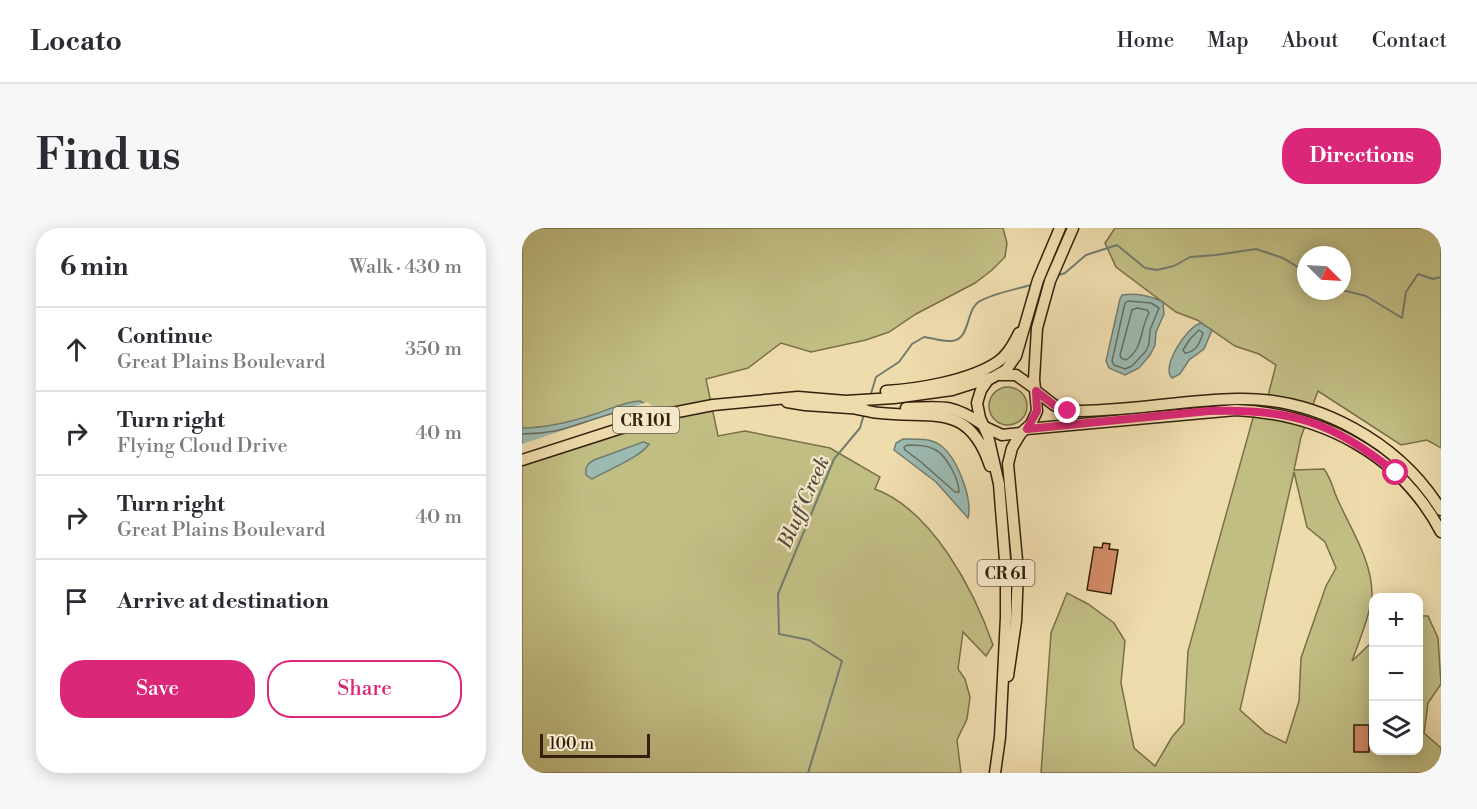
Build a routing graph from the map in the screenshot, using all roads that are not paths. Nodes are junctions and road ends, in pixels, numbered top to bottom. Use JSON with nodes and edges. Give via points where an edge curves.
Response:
{"nodes":[{"id":1,"x":1060,"y":228,"type":"edge"},
{"id":2,"x":1074,"y":228,"type":"edge"},
{"id":3,"x":1029,"y":306,"type":"junction"},
{"id":4,"x":996,"y":376,"type":"junction"},
{"id":5,"x":1035,"y":389,"type":"junction"},
{"id":6,"x":775,"y":400,"type":"junction"},
{"id":7,"x":894,"y":403,"type":"junction"},
{"id":8,"x":983,"y":425,"type":"junction"},
{"id":9,"x":1024,"y":431,"type":"junction"},
{"id":10,"x":522,"y":460,"type":"edge"},
{"id":11,"x":1441,"y":510,"type":"edge"},
{"id":12,"x":1003,"y":531,"type":"junction"},
{"id":13,"x":1441,"y":532,"type":"edge"},
{"id":14,"x":1001,"y":721,"type":"junction"},
{"id":15,"x":995,"y":773,"type":"edge"}],
"edges":[{"from":1,"to":3,"type":"main road","via":[[1035,281]]},
{"from":2,"to":5,"type":"main road","number":"CR 61","via":[[1043,301],[1035,340]]},
{"from":3,"to":4,"type":"main road","number":"CR 61","via":[[1016,356]]},
{"from":3,"to":7,"type":"main road","via":[[1013,344],[996,363]]},
{"from":4,"to":5,"type":"main road","via":[[1016,375]]},
{"from":4,"to":7,"type":"main road"},
{"from":4,"to":8,"type":"main road","number":"CR 61","via":[[983,387],[978,399]]},
{"from":5,"to":9,"type":"main road","number":"CR 61","via":[[1037,411]]},
{"from":5,"to":11,"type":"main road","via":[[1068,411],[1239,399],[1315,411],[1360,432],[1384,449],[1420,481]]},
{"from":6,"to":7,"type":"main road","number":"CR 101","via":[[798,397]]},
{"from":6,"to":7,"type":"main road","number":"CR 101","via":[[880,413]]},
{"from":6,"to":10,"type":"main road","number":"CR 101","via":[[684,410]]},
{"from":7,"to":8,"type":"main road","via":[[948,406]]},
{"from":7,"to":12,"type":"main road","via":[[947,417],[972,432],[992,472]]},
{"from":8,"to":9,"type":"main road","via":[[1002,435]]},
{"from":8,"to":12,"type":"main road","number":"CR 61","via":[[993,452]]},
{"from":9,"to":13,"type":"main road","via":[[1236,410],[1303,419],[1344,436],[1388,466],[1419,498]]},
{"from":9,"to":14,"type":"main road","number":"CR 61","via":[[1012,448],[1008,464],[1018,556],[1018,596]]},
{"from":12,"to":14,"type":"main road","number":"CR 61","via":[[1007,600]]},
{"from":14,"to":15,"type":"main road","number":"CR 61"}]}
